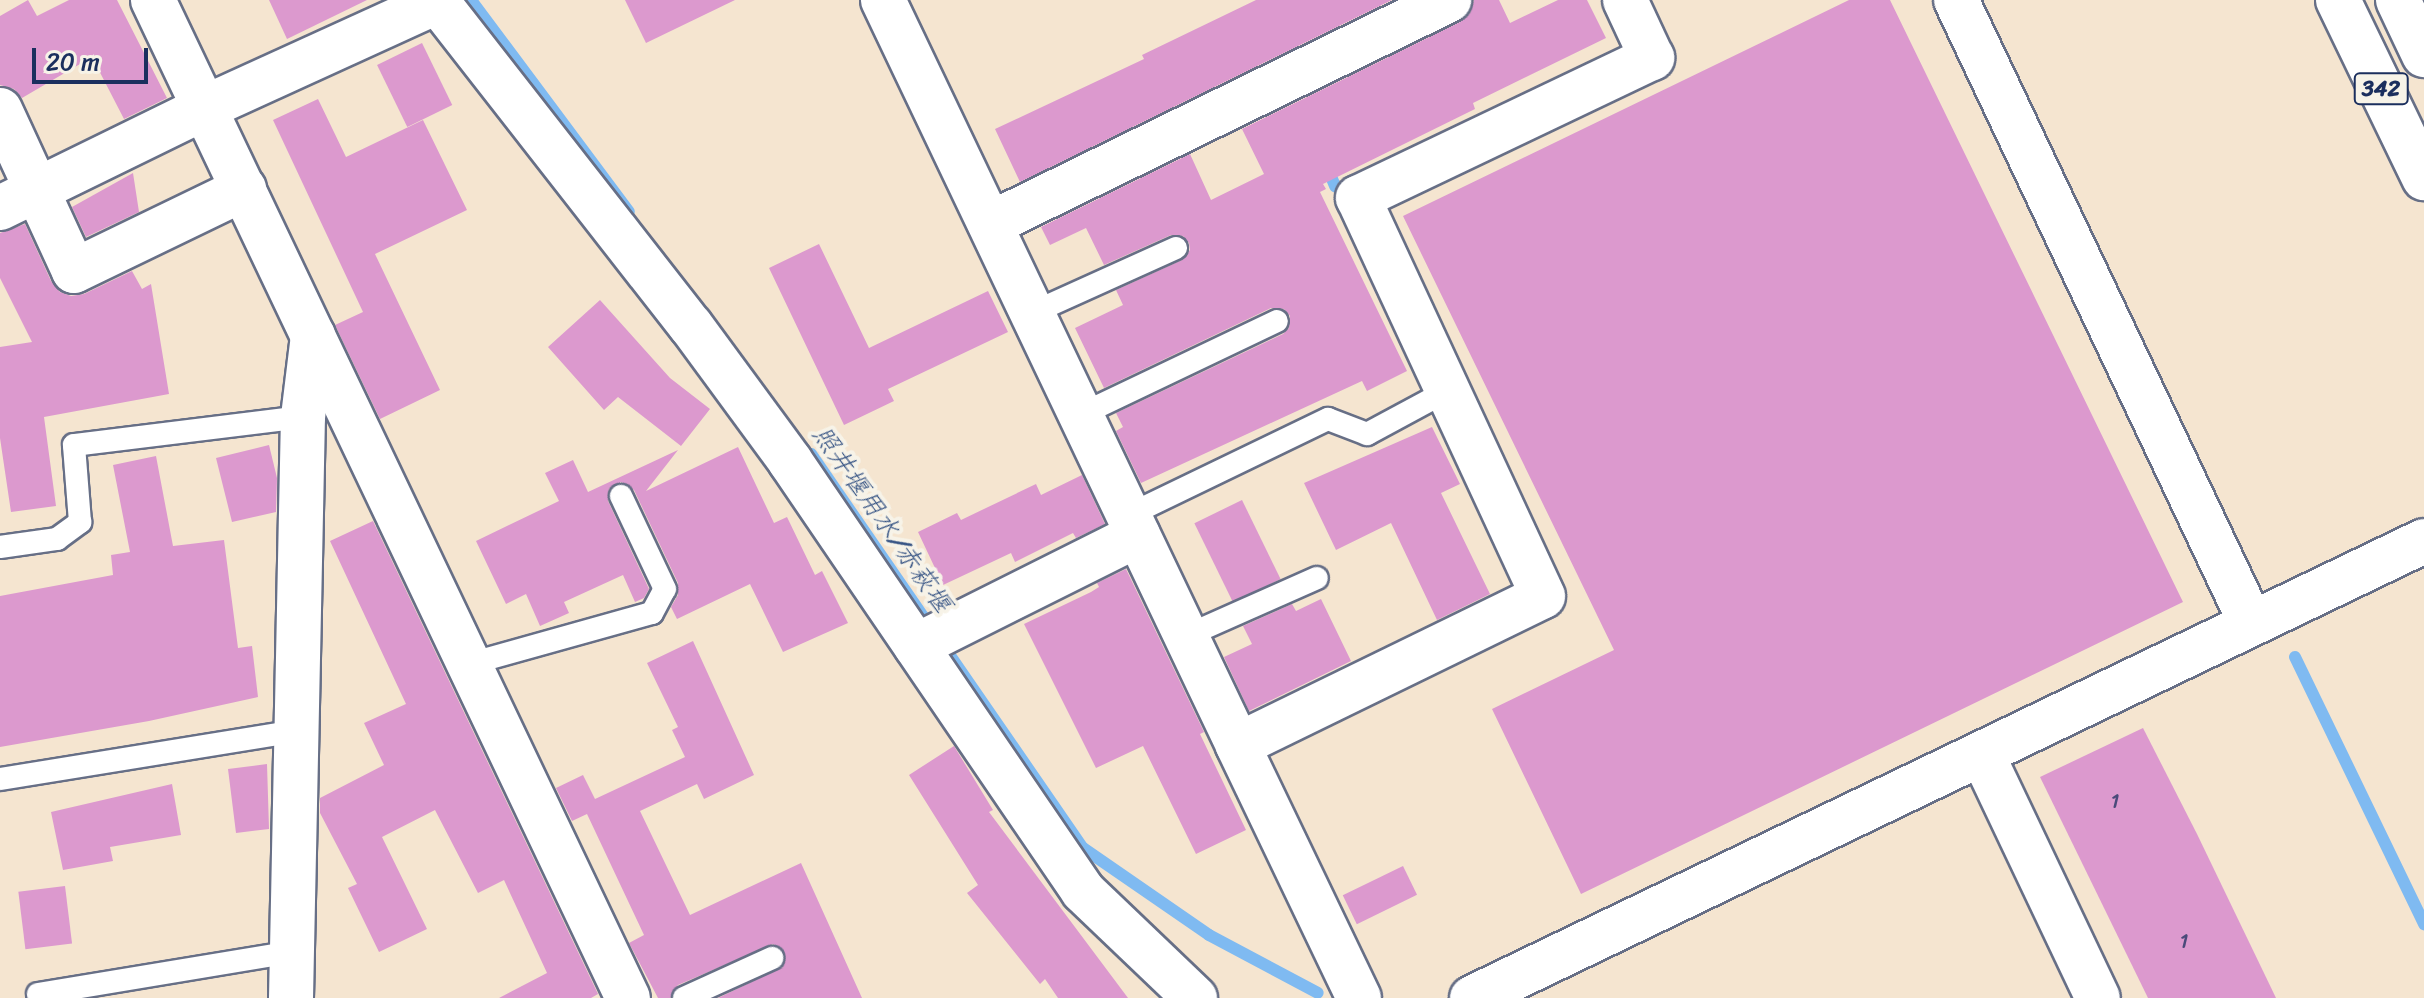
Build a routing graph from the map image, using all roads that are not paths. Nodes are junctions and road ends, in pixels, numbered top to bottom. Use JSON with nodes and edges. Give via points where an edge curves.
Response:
{"nodes":[{"id":1,"x":153,"y":0,"type":"edge"},
{"id":2,"x":883,"y":0,"type":"edge"},
{"id":3,"x":1449,"y":0,"type":"edge"},
{"id":4,"x":1625,"y":0,"type":"edge"},
{"id":5,"x":1956,"y":0,"type":"edge"},
{"id":6,"x":2338,"y":0,"type":"edge"},
{"id":7,"x":2398,"y":0,"type":"edge"},
{"id":8,"x":438,"y":1,"type":"edge"},
{"id":9,"x":2424,"y":55,"type":"edge"},
{"id":10,"x":204,"y":108,"type":"junction"},
{"id":11,"x":0,"y":110,"type":"edge"},
{"id":12,"x":2424,"y":178,"type":"edge"},
{"id":13,"x":244,"y":189,"type":"junction"},
{"id":14,"x":18,"y":199,"type":"edge"},
{"id":15,"x":990,"y":224,"type":"junction"},
{"id":16,"x":1176,"y":248,"type":"dead end"},
{"id":17,"x":1032,"y":313,"type":"junction"},
{"id":18,"x":1277,"y":321,"type":"dead end"},
{"id":19,"x":313,"y":336,"type":"junction"},
{"id":20,"x":1447,"y":391,"type":"junction"},
{"id":21,"x":1080,"y":415,"type":"junction"},
{"id":22,"x":303,"y":417,"type":"junction"},
{"id":23,"x":621,"y":496,"type":"dead end"},
{"id":24,"x":1133,"y":525,"type":"junction"},
{"id":25,"x":2424,"y":541,"type":"edge"},
{"id":26,"x":0,"y":547,"type":"edge"},
{"id":27,"x":1317,"y":578,"type":"dead end"},
{"id":28,"x":2251,"y":623,"type":"junction"},
{"id":29,"x":1186,"y":636,"type":"junction"},
{"id":30,"x":916,"y":646,"type":"junction"},
{"id":31,"x":469,"y":664,"type":"junction"},
{"id":32,"x":297,"y":731,"type":"junction"},
{"id":33,"x":1238,"y":745,"type":"junction"},
{"id":34,"x":1982,"y":754,"type":"junction"},
{"id":35,"x":0,"y":779,"type":"edge"},
{"id":36,"x":292,"y":952,"type":"junction"},
{"id":37,"x":772,"y":958,"type":"dead end"},
{"id":38,"x":38,"y":994,"type":"dead end"},
{"id":39,"x":291,"y":998,"type":"edge"},
{"id":40,"x":628,"y":998,"type":"edge"},
{"id":41,"x":684,"y":998,"type":"edge"},
{"id":42,"x":1195,"y":998,"type":"edge"},
{"id":43,"x":1359,"y":998,"type":"edge"},
{"id":44,"x":1472,"y":998,"type":"edge"},
{"id":45,"x":2098,"y":998,"type":"edge"}],
"edges":[{"from":1,"to":10,"type":"main road"},
{"from":2,"to":15,"type":"main road"},
{"from":3,"to":15,"type":"main road"},
{"from":4,"to":20,"type":"main road","via":[[1652,58],[1358,198]]},
{"from":5,"to":28,"type":"main road"},
{"from":6,"to":12,"type":"main road","number":"342"},
{"from":7,"to":9,"type":"main road","number":"342"},
{"from":8,"to":10,"type":"main road"},
{"from":8,"to":30,"type":"main road","via":[[691,326]]},
{"from":10,"to":13,"type":"main road"},
{"from":10,"to":14,"type":"main road"},
{"from":11,"to":14,"type":"main road"},
{"from":13,"to":14,"type":"main road","via":[[74,271]]},
{"from":13,"to":19,"type":"main road"},
{"from":15,"to":17,"type":"main road"},
{"from":16,"to":17,"type":"lane"},
{"from":17,"to":21,"type":"main road"},
{"from":18,"to":21,"type":"lane"},
{"from":19,"to":22,"type":"main road"},
{"from":19,"to":31,"type":"main road"},
{"from":20,"to":24,"type":"lane","via":[[1367,434],[1328,419]]},
{"from":20,"to":33,"type":"main road","via":[[1543,596]]},
{"from":21,"to":24,"type":"main road"},
{"from":22,"to":26,"type":"lane","via":[[74,445],[80,522],[57,539]]},
{"from":22,"to":32,"type":"main road"},
{"from":23,"to":31,"type":"lane","via":[[665,589],[652,613]]},
{"from":24,"to":29,"type":"main road"},
{"from":24,"to":30,"type":"main road"},
{"from":25,"to":28,"type":"main road"},
{"from":27,"to":29,"type":"lane"},
{"from":28,"to":34,"type":"main road"},
{"from":29,"to":33,"type":"main road"},
{"from":30,"to":42,"type":"main road","via":[[1083,891]]},
{"from":31,"to":40,"type":"main road"},
{"from":32,"to":35,"type":"lane"},
{"from":32,"to":36,"type":"main road"},
{"from":33,"to":43,"type":"main road"},
{"from":34,"to":44,"type":"main road"},
{"from":34,"to":45,"type":"main road"},
{"from":36,"to":38,"type":"lane"},
{"from":36,"to":39,"type":"main road"},
{"from":37,"to":41,"type":"lane"}]}
